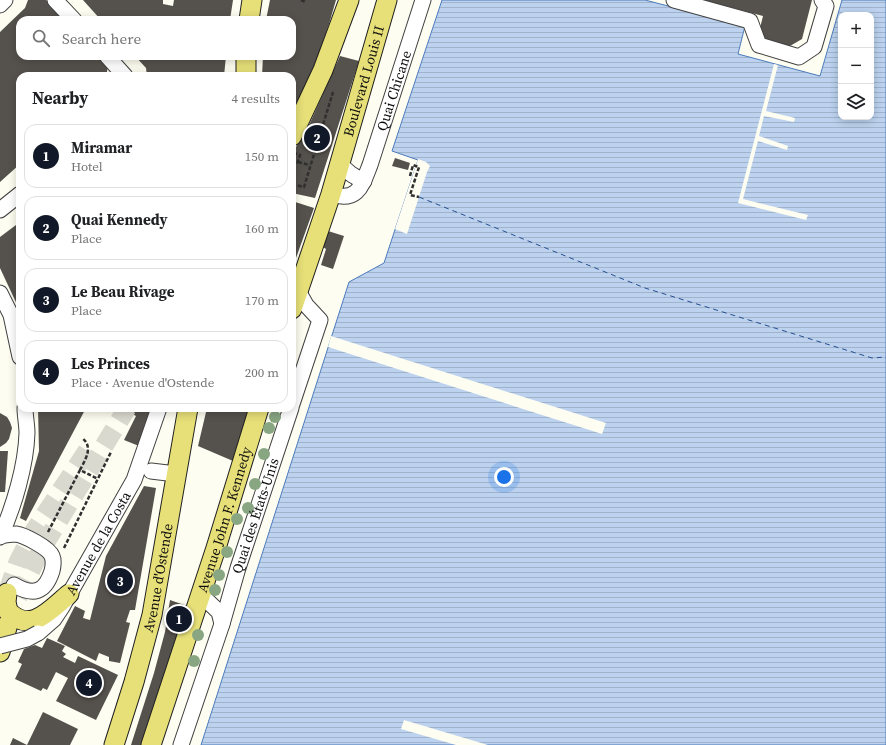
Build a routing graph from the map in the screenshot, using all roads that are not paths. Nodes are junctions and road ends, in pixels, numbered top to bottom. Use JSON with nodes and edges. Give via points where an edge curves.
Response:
{"nodes":[{"id":1,"x":5,"y":0,"type":"edge"},
{"id":2,"x":55,"y":0,"type":"edge"},
{"id":3,"x":252,"y":0,"type":"edge"},
{"id":4,"x":349,"y":0,"type":"edge"},
{"id":5,"x":387,"y":0,"type":"edge"},
{"id":6,"x":423,"y":0,"type":"edge"},
{"id":7,"x":674,"y":0,"type":"edge"},
{"id":8,"x":822,"y":0,"type":"edge"},
{"id":9,"x":0,"y":5,"type":"edge"},
{"id":10,"x":70,"y":16,"type":"edge"},
{"id":11,"x":250,"y":16,"type":"edge"},
{"id":12,"x":111,"y":60,"type":"edge"},
{"id":13,"x":246,"y":60,"type":"edge"},
{"id":14,"x":121,"y":72,"type":"edge"},
{"id":15,"x":246,"y":72,"type":"edge"},
{"id":16,"x":296,"y":127,"type":"edge"},
{"id":17,"x":340,"y":162,"type":"junction"},
{"id":18,"x":364,"y":180,"type":"junction"},
{"id":19,"x":331,"y":194,"type":"junction"},
{"id":20,"x":16,"y":197,"type":"edge"},
{"id":21,"x":0,"y":210,"type":"edge"},
{"id":22,"x":298,"y":291,"type":"junction"},
{"id":23,"x":0,"y":293,"type":"edge"},
{"id":24,"x":296,"y":297,"type":"edge"},
{"id":25,"x":16,"y":338,"type":"edge"},
{"id":26,"x":296,"y":392,"type":"edge"},
{"id":27,"x":25,"y":412,"type":"edge"},
{"id":28,"x":158,"y":412,"type":"edge"},
{"id":29,"x":187,"y":412,"type":"edge"},
{"id":30,"x":258,"y":412,"type":"edge"},
{"id":31,"x":289,"y":412,"type":"edge"},
{"id":32,"x":151,"y":471,"type":"dead end"},
{"id":33,"x":176,"y":474,"type":"junction"},
{"id":34,"x":0,"y":537,"type":"edge"},
{"id":35,"x":11,"y":589,"type":"joint"},
{"id":36,"x":64,"y":589,"type":"junction"},
{"id":37,"x":200,"y":594,"type":"junction"},
{"id":38,"x":8,"y":624,"type":"tunnel mouth"},
{"id":39,"x":222,"y":624,"type":"junction"},
{"id":40,"x":0,"y":646,"type":"edge"},
{"id":41,"x":0,"y":652,"type":"edge"},
{"id":42,"x":114,"y":745,"type":"edge"},
{"id":43,"x":151,"y":745,"type":"edge"},
{"id":44,"x":181,"y":745,"type":"edge"}],
"edges":[{"from":1,"to":9,"type":"street"},
{"from":2,"to":10,"type":"street"},
{"from":3,"to":11,"type":"main road"},
{"from":4,"to":16,"type":"main road","via":[[320,76]]},
{"from":5,"to":17,"type":"main road","name":"Boulevard Louis II"},
{"from":6,"to":18,"type":"street","name":"Quai Chicane"},
{"from":7,"to":8,"type":"street","via":[[750,21],[759,45],[799,57],[814,47],[826,6]]},
{"from":12,"to":14,"type":"street"},
{"from":13,"to":15,"type":"main road"},
{"from":17,"to":18,"type":"street","via":[[348,173]]},
{"from":17,"to":19,"type":"main road"},
{"from":18,"to":19,"type":"street","name":"Quai Chicane","via":[[351,196]]},
{"from":19,"to":22,"type":"main road"},
{"from":20,"to":21,"type":"street"},
{"from":22,"to":24,"type":"main road"},
{"from":22,"to":26,"type":"street","via":[[306,306],[320,320]]},
{"from":23,"to":25,"type":"street","via":[[11,315]]},
{"from":27,"to":34,"type":"street","via":[[25,451],[15,497]]},
{"from":28,"to":36,"type":"street","name":"Avenue de la Costa","via":[[134,480]]},
{"from":29,"to":33,"type":"main road","name":"Avenue d'Ostende"},
{"from":30,"to":37,"type":"main road","name":"Avenue John F. Kennedy"},
{"from":31,"to":39,"type":"street","name":"Quai des États-Unis"},
{"from":32,"to":33,"type":"street"},
{"from":33,"to":42,"type":"main road","name":"Avenue d'Ostende","via":[[146,642]]},
{"from":34,"to":35,"type":"street","via":[[16,534],[23,536],[48,550],[54,562],[44,587],[31,592]]},
{"from":35,"to":36,"type":"main road","via":[[6,602],[8,611],[18,619],[26,621],[44,615]]},
{"from":36,"to":40,"type":"street","name":"Avenue de la Costa","bridge":true,"via":[[54,619],[38,633]]},
{"from":37,"to":39,"type":"street","via":[[219,612]]},
{"from":37,"to":43,"type":"main road","name":"Avenue John F. Kennedy"},
{"from":38,"to":41,"type":"main road"},
{"from":39,"to":44,"type":"street","name":"Quai des États-Unis"}]}
